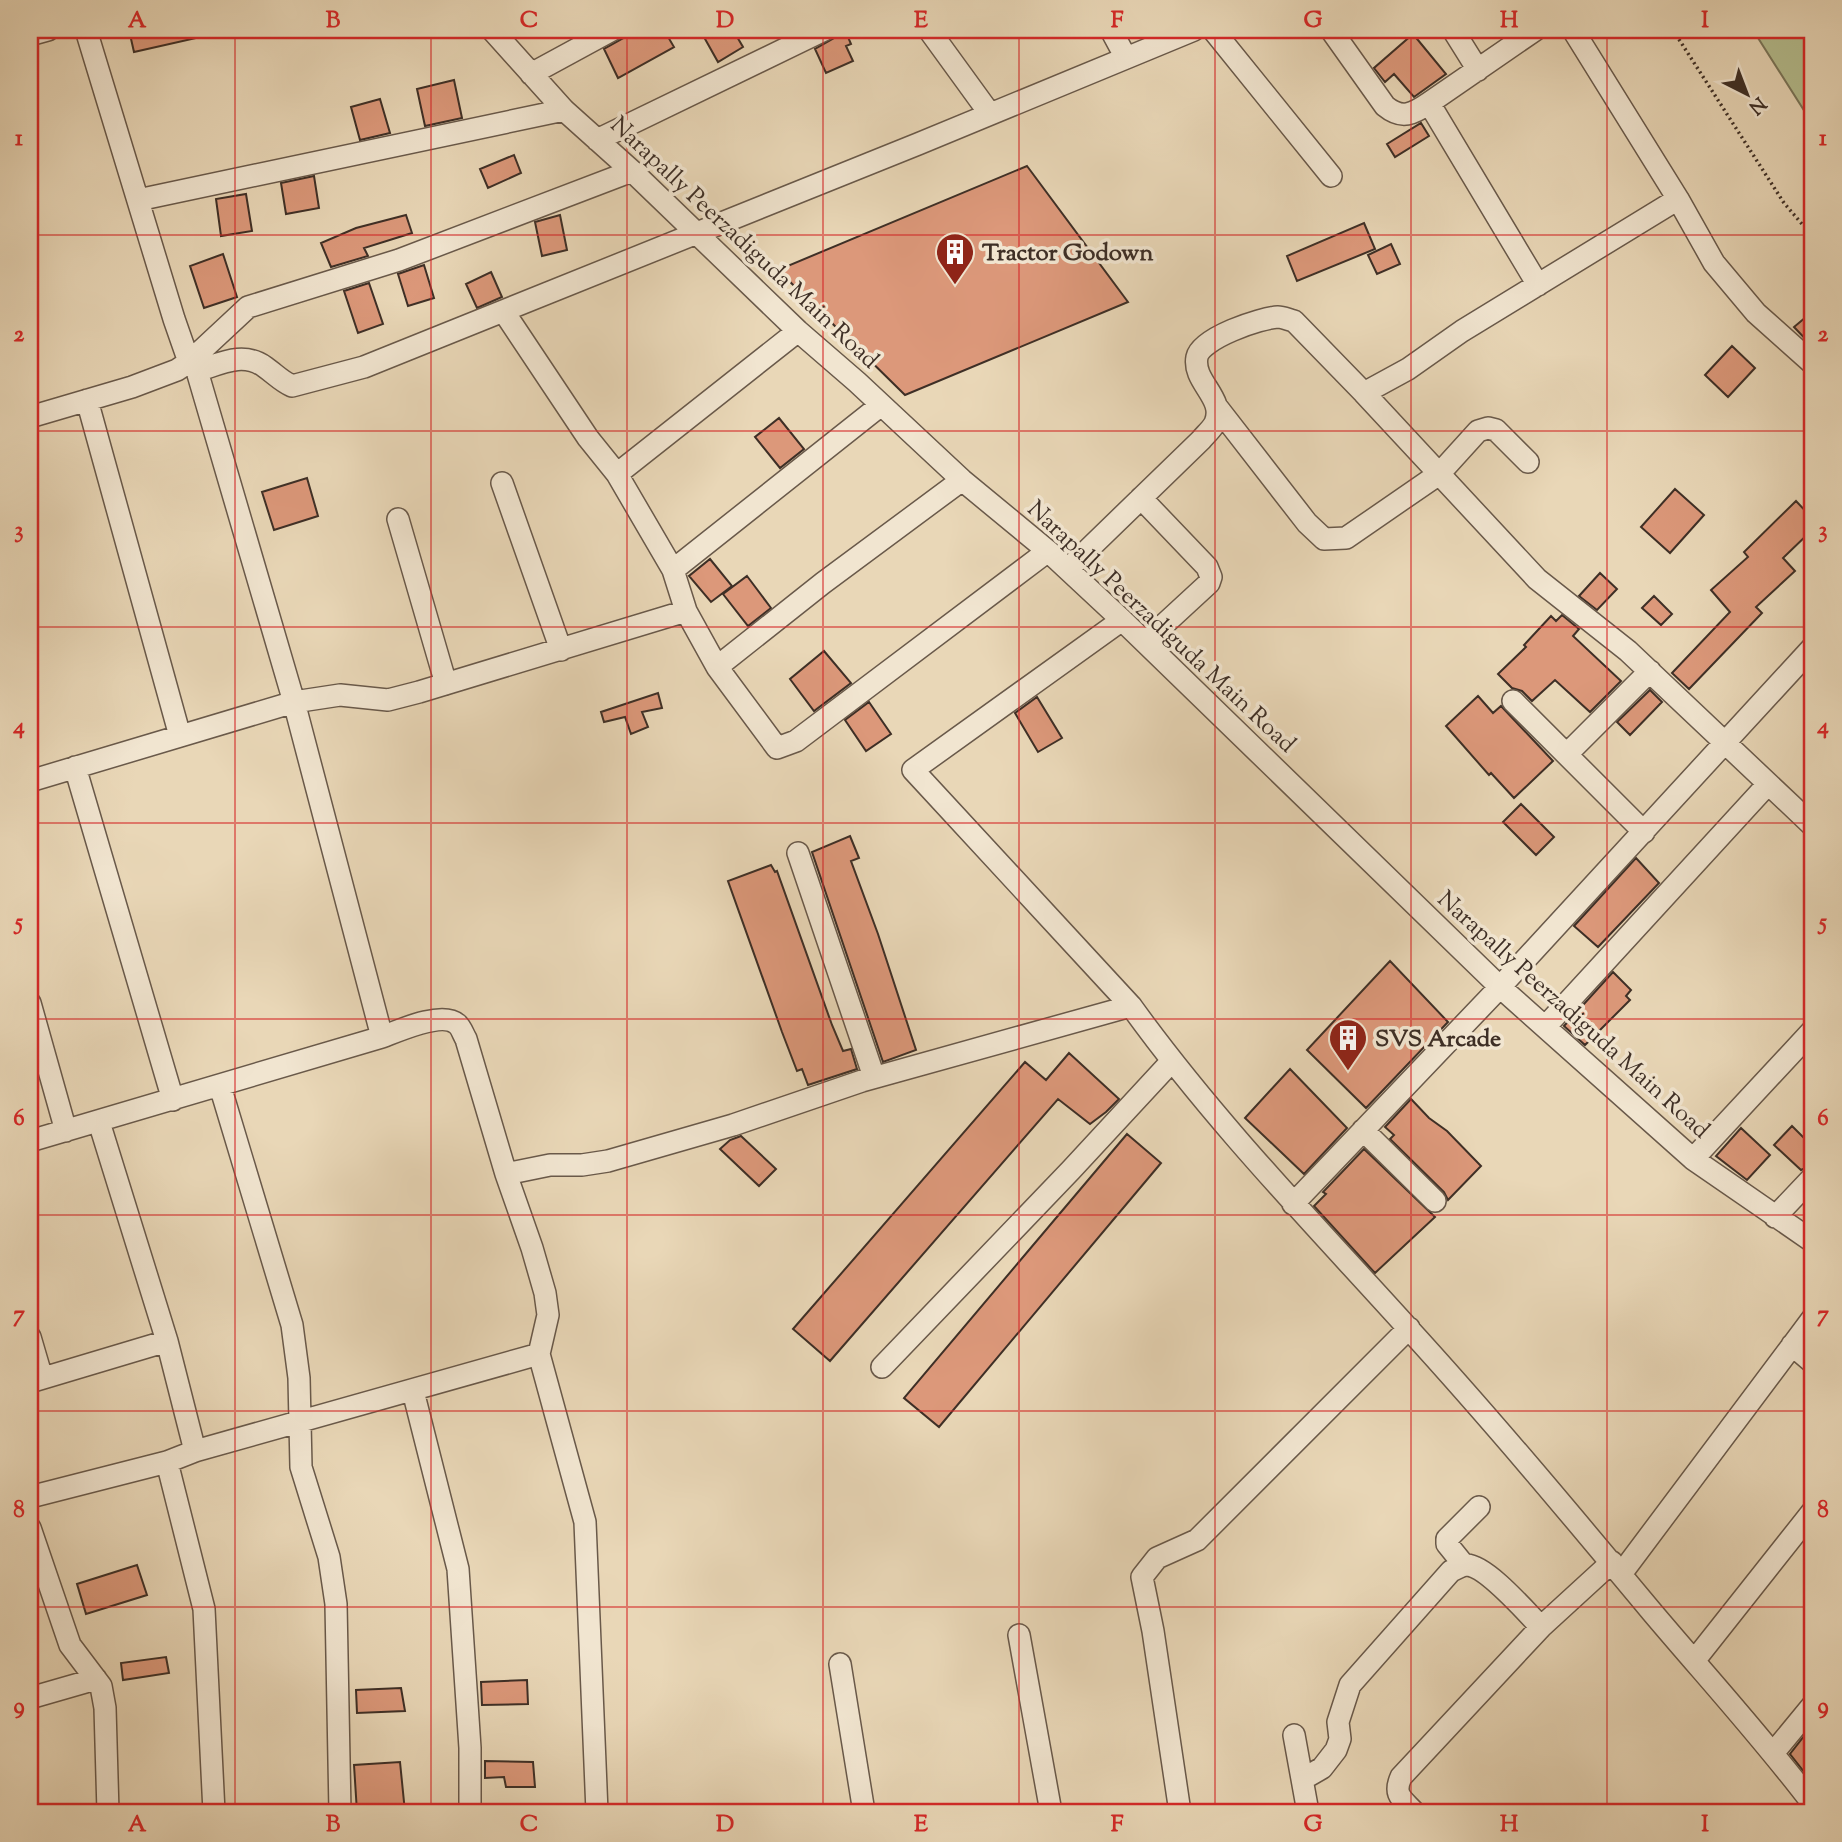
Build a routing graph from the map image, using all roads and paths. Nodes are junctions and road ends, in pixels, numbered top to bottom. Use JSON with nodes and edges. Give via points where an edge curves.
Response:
{"nodes":[{"id":1,"x":48,"y":30,"type":"edge"},
{"id":2,"x":86,"y":30,"type":"edge"},
{"id":3,"x":492,"y":30,"type":"edge"},
{"id":4,"x":612,"y":30,"type":"edge"},
{"id":5,"x":824,"y":30,"type":"edge"},
{"id":6,"x":929,"y":30,"type":"edge"},
{"id":7,"x":1111,"y":30,"type":"edge"},
{"id":8,"x":1194,"y":30,"type":"edge"},
{"id":9,"x":1213,"y":30,"type":"edge"},
{"id":10,"x":1331,"y":30,"type":"edge"},
{"id":11,"x":1453,"y":30,"type":"edge"},
{"id":12,"x":1535,"y":30,"type":"edge"},
{"id":13,"x":1573,"y":30,"type":"edge"},
{"id":14,"x":1673,"y":30,"type":"edge"},
{"id":15,"x":30,"y":35,"type":"edge"},
{"id":16,"x":1126,"y":58,"type":"junction"},
{"id":17,"x":1478,"y":70,"type":"junction"},
{"id":18,"x":531,"y":74,"type":"junction"},
{"id":19,"x":1429,"y":103,"type":"junction"},
{"id":20,"x":564,"y":110,"type":"junction"},
{"id":21,"x":990,"y":114,"type":"junction"},
{"id":22,"x":597,"y":140,"type":"junction"},
{"id":23,"x":632,"y":171,"type":"junction"},
{"id":24,"x":1331,"y":176,"type":"dead end"},
{"id":25,"x":1678,"y":199,"type":"junction"},
{"id":26,"x":138,"y":200,"type":"junction"},
{"id":27,"x":1812,"y":228,"type":"edge"},
{"id":28,"x":695,"y":232,"type":"junction"},
{"id":29,"x":1538,"y":285,"type":"junction"},
{"id":30,"x":504,"y":312,"type":"junction"},
{"id":31,"x":798,"y":331,"type":"junction"},
{"id":32,"x":1812,"y":363,"type":"edge"},
{"id":33,"x":193,"y":367,"type":"junction"},
{"id":34,"x":1364,"y":393,"type":"junction"},
{"id":35,"x":87,"y":400,"type":"junction"},
{"id":36,"x":881,"y":405,"type":"junction"},
{"id":37,"x":1217,"y":407,"type":"junction"},
{"id":38,"x":30,"y":417,"type":"edge"},
{"id":39,"x":1528,"y":462,"type":"dead end"},
{"id":40,"x":617,"y":474,"type":"junction"},
{"id":41,"x":1439,"y":474,"type":"junction"},
{"id":42,"x":962,"y":480,"type":"junction"},
{"id":43,"x":502,"y":483,"type":"dead end"},
{"id":44,"x":1141,"y":498,"type":"junction"},
{"id":45,"x":398,"y":519,"type":"dead end"},
{"id":46,"x":1048,"y":551,"type":"junction"},
{"id":47,"x":673,"y":569,"type":"junction"},
{"id":48,"x":1068,"y":569,"type":"junction"},
{"id":49,"x":686,"y":611,"type":"junction"},
{"id":50,"x":1122,"y":620,"type":"junction"},
{"id":51,"x":1145,"y":642,"type":"junction"},
{"id":52,"x":1812,"y":648,"type":"edge"},
{"id":53,"x":562,"y":650,"type":"junction"},
{"id":54,"x":717,"y":667,"type":"junction"},
{"id":55,"x":1650,"y":671,"type":"junction"},
{"id":56,"x":446,"y":684,"type":"junction"},
{"id":57,"x":1513,"y":701,"type":"dead end"},
{"id":58,"x":294,"y":702,"type":"junction"},
{"id":59,"x":180,"y":736,"type":"junction"},
{"id":60,"x":1724,"y":742,"type":"junction"},
{"id":61,"x":1567,"y":754,"type":"junction"},
{"id":62,"x":75,"y":767,"type":"junction"},
{"id":63,"x":30,"y":781,"type":"edge"},
{"id":64,"x":1768,"y":784,"type":"junction"},
{"id":65,"x":1812,"y":825,"type":"edge"},
{"id":66,"x":1644,"y":832,"type":"junction"},
{"id":67,"x":798,"y":853,"type":"dead end"},
{"id":68,"x":1500,"y":987,"type":"junction"},
{"id":69,"x":30,"y":1003,"type":"edge"},
{"id":70,"x":1131,"y":1006,"type":"junction"},
{"id":71,"x":1545,"y":1027,"type":"junction"},
{"id":72,"x":1812,"y":1031,"type":"edge"},
{"id":73,"x":382,"y":1037,"type":"junction"},
{"id":74,"x":1171,"y":1062,"type":"junction"},
{"id":75,"x":874,"y":1077,"type":"junction"},
{"id":76,"x":220,"y":1086,"type":"junction"},
{"id":77,"x":173,"y":1100,"type":"junction"},
{"id":78,"x":99,"y":1122,"type":"junction"},
{"id":79,"x":1363,"y":1130,"type":"junction"},
{"id":80,"x":66,"y":1131,"type":"junction"},
{"id":81,"x":30,"y":1142,"type":"edge"},
{"id":82,"x":1693,"y":1159,"type":"junction"},
{"id":83,"x":506,"y":1174,"type":"junction"},
{"id":84,"x":1812,"y":1178,"type":"edge"},
{"id":85,"x":1435,"y":1201,"type":"dead end"},
{"id":86,"x":1293,"y":1203,"type":"junction"},
{"id":87,"x":1775,"y":1217,"type":"junction"},
{"id":88,"x":1812,"y":1241,"type":"edge"},
{"id":89,"x":1812,"y":1319,"type":"edge"},
{"id":90,"x":1409,"y":1328,"type":"junction"},
{"id":91,"x":30,"y":1338,"type":"edge"},
{"id":92,"x":167,"y":1341,"type":"junction"},
{"id":93,"x":1792,"y":1345,"type":"junction"},
{"id":94,"x":539,"y":1354,"type":"junction"},
{"id":95,"x":1812,"y":1362,"type":"edge"},
{"id":96,"x":882,"y":1367,"type":"dead end"},
{"id":97,"x":36,"y":1380,"type":"edge"},
{"id":98,"x":413,"y":1391,"type":"junction"},
{"id":99,"x":301,"y":1423,"type":"junction"},
{"id":100,"x":195,"y":1451,"type":"junction"},
{"id":101,"x":167,"y":1462,"type":"junction"},
{"id":102,"x":30,"y":1497,"type":"edge"},
{"id":103,"x":1479,"y":1507,"type":"dead end"},
{"id":104,"x":1812,"y":1512,"type":"edge"},
{"id":105,"x":30,"y":1528,"type":"edge"},
{"id":106,"x":1464,"y":1565,"type":"junction"},
{"id":107,"x":1616,"y":1568,"type":"junction"},
{"id":108,"x":1541,"y":1627,"type":"junction"},
{"id":109,"x":1018,"y":1635,"type":"dead end"},
{"id":110,"x":1693,"y":1661,"type":"junction"},
{"id":111,"x":841,"y":1664,"type":"dead end"},
{"id":112,"x":96,"y":1679,"type":"junction"},
{"id":113,"x":30,"y":1698,"type":"edge"},
{"id":114,"x":1812,"y":1706,"type":"edge"},
{"id":115,"x":1294,"y":1735,"type":"dead end"},
{"id":116,"x":1774,"y":1752,"type":"junction"},
{"id":117,"x":1303,"y":1779,"type":"junction"},
{"id":118,"x":1812,"y":1803,"type":"edge"},
{"id":119,"x":108,"y":1812,"type":"edge"},
{"id":120,"x":214,"y":1812,"type":"edge"},
{"id":121,"x":340,"y":1812,"type":"edge"},
{"id":122,"x":470,"y":1812,"type":"edge"},
{"id":123,"x":597,"y":1812,"type":"edge"},
{"id":124,"x":864,"y":1812,"type":"edge"},
{"id":125,"x":1051,"y":1812,"type":"edge"},
{"id":126,"x":1180,"y":1812,"type":"edge"},
{"id":127,"x":1308,"y":1812,"type":"edge"},
{"id":128,"x":1414,"y":1812,"type":"edge"}],
"edges":[{"from":1,"to":15,"type":"street"},
{"from":2,"to":26,"type":"street"},
{"from":3,"to":18,"type":"street","name":"Narapally Peerzadiguda Main Road"},
{"from":4,"to":18,"type":"street"},
{"from":5,"to":22,"type":"street"},
{"from":6,"to":21,"type":"street"},
{"from":7,"to":16,"type":"street"},
{"from":8,"to":16,"type":"street"},
{"from":9,"to":24,"type":"street"},
{"from":10,"to":19,"type":"street","via":[[1372,90],[1394,113],[1413,113]]},
{"from":11,"to":17,"type":"street"},
{"from":12,"to":17,"type":"street"},
{"from":13,"to":25,"type":"street"},
{"from":14,"to":27,"type":"path","via":[[1784,204]]},
{"from":16,"to":21,"type":"street"},
{"from":17,"to":19,"type":"street"},
{"from":18,"to":20,"type":"street","name":"Narapally Peerzadiguda Main Road"},
{"from":19,"to":29,"type":"street"},
{"from":20,"to":22,"type":"street","name":"Narapally Peerzadiguda Main Road"},
{"from":20,"to":26,"type":"street"},
{"from":21,"to":28,"type":"street"},
{"from":22,"to":23,"type":"street","name":"Narapally Peerzadiguda Main Road"},
{"from":23,"to":28,"type":"street","name":"Narapally Peerzadiguda Main Road"},
{"from":23,"to":33,"type":"street","via":[[398,260],[247,307]]},
{"from":25,"to":29,"type":"street"},
{"from":25,"to":32,"type":"street","via":[[1714,263],[1756,313]]},
{"from":26,"to":33,"type":"street"},
{"from":28,"to":30,"type":"street"},
{"from":28,"to":31,"type":"street","name":"Narapally Peerzadiguda Main Road"},
{"from":29,"to":34,"type":"street"},
{"from":30,"to":33,"type":"street","via":[[364,367],[310,383],[292,386],[254,359]]},
{"from":30,"to":40,"type":"street"},
{"from":31,"to":36,"type":"street","name":"Narapally Peerzadiguda Main Road"},
{"from":31,"to":40,"type":"street"},
{"from":33,"to":35,"type":"street"},
{"from":33,"to":58,"type":"street"},
{"from":34,"to":37,"type":"street","via":[[1294,321],[1280,317],[1204,344],[1197,357],[1199,373]]},
{"from":34,"to":41,"type":"street"},
{"from":35,"to":38,"type":"street"},
{"from":35,"to":59,"type":"street"},
{"from":36,"to":42,"type":"street","name":"Narapally Peerzadiguda Main Road"},
{"from":36,"to":47,"type":"street"},
{"from":37,"to":41,"type":"street","via":[[1324,539],[1346,538]]},
{"from":37,"to":44,"type":"street","via":[[1215,423],[1201,440]]},
{"from":39,"to":41,"type":"street","via":[[1489,428],[1478,431]]},
{"from":40,"to":47,"type":"street"},
{"from":41,"to":55,"type":"street","via":[[1537,579]]},
{"from":42,"to":46,"type":"street","name":"Narapally Peerzadiguda Main Road"},
{"from":42,"to":54,"type":"street"},
{"from":43,"to":53,"type":"street"},
{"from":44,"to":48,"type":"street"},
{"from":44,"to":51,"type":"street","via":[[1207,567],[1211,577]]},
{"from":45,"to":56,"type":"street"},
{"from":46,"to":48,"type":"street","name":"Narapally Peerzadiguda Main Road"},
{"from":46,"to":54,"type":"street","via":[[784,747],[776,748]]},
{"from":47,"to":49,"type":"street"},
{"from":48,"to":50,"type":"street","name":"Narapally Peerzadiguda Main Road"},
{"from":49,"to":53,"type":"street"},
{"from":49,"to":54,"type":"street"},
{"from":50,"to":51,"type":"street","name":"Narapally Peerzadiguda Main Road"},
{"from":50,"to":70,"type":"street","via":[[913,770]]},
{"from":51,"to":68,"type":"street","name":"Narapally Peerzadiguda Main Road"},
{"from":52,"to":60,"type":"street"},
{"from":53,"to":56,"type":"street"},
{"from":55,"to":60,"type":"street"},
{"from":55,"to":61,"type":"street"},
{"from":56,"to":58,"type":"street","via":[[388,700],[340,695]]},
{"from":57,"to":61,"type":"street"},
{"from":58,"to":59,"type":"street"},
{"from":58,"to":73,"type":"street"},
{"from":59,"to":62,"type":"street"},
{"from":60,"to":64,"type":"street"},
{"from":60,"to":66,"type":"street"},
{"from":61,"to":66,"type":"street"},
{"from":62,"to":63,"type":"street"},
{"from":62,"to":77,"type":"street"},
{"from":64,"to":65,"type":"street"},
{"from":64,"to":71,"type":"street"},
{"from":66,"to":68,"type":"street"},
{"from":67,"to":75,"type":"street"},
{"from":68,"to":71,"type":"street","name":"Narapally Peerzadiguda Main Road"},
{"from":68,"to":79,"type":"street"},
{"from":69,"to":80,"type":"street"},
{"from":70,"to":74,"type":"street"},
{"from":70,"to":75,"type":"street"},
{"from":71,"to":82,"type":"street","name":"Narapally Peerzadiguda Main Road"},
{"from":72,"to":82,"type":"street"},
{"from":73,"to":76,"type":"street"},
{"from":73,"to":83,"type":"street","via":[[430,1021],[449,1020],[458,1025]]},
{"from":74,"to":86,"type":"street"},
{"from":74,"to":96,"type":"street"},
{"from":75,"to":83,"type":"street","via":[[608,1161]]},
{"from":76,"to":77,"type":"street"},
{"from":76,"to":99,"type":"street","via":[[292,1325]]},
{"from":77,"to":78,"type":"street"},
{"from":78,"to":80,"type":"street"},
{"from":78,"to":92,"type":"street"},
{"from":79,"to":85,"type":"street"},
{"from":79,"to":86,"type":"street"},
{"from":80,"to":81,"type":"street"},
{"from":82,"to":87,"type":"street","name":"Narapally Peerzadiguda Main Road"},
{"from":83,"to":94,"type":"street","via":[[545,1293],[548,1315]]},
{"from":84,"to":87,"type":"street"},
{"from":86,"to":90,"type":"street"},
{"from":87,"to":88,"type":"street","name":"Narapally Peerzadiguda Main Road"},
{"from":89,"to":93,"type":"street"},
{"from":90,"to":107,"type":"street"},
{"from":90,"to":126,"type":"street","via":[[1197,1540],[1157,1558],[1142,1577]]},
{"from":91,"to":97,"type":"street"},
{"from":92,"to":97,"type":"street"},
{"from":92,"to":100,"type":"street"},
{"from":93,"to":95,"type":"street"},
{"from":93,"to":107,"type":"street"},
{"from":94,"to":98,"type":"street"},
{"from":94,"to":123,"type":"street","via":[[585,1522]]},
{"from":98,"to":99,"type":"street"},
{"from":98,"to":122,"type":"street","via":[[458,1569]]},
{"from":99,"to":100,"type":"street"},
{"from":99,"to":121,"type":"street","via":[[301,1467],[330,1557],[336,1604]]},
{"from":100,"to":101,"type":"street"},
{"from":101,"to":102,"type":"street"},
{"from":101,"to":120,"type":"street","via":[[204,1609]]},
{"from":103,"to":106,"type":"street","via":[[1447,1539]]},
{"from":104,"to":110,"type":"street"},
{"from":105,"to":112,"type":"street","via":[[70,1645]]},
{"from":106,"to":108,"type":"street","via":[[1487,1575]]},
{"from":106,"to":117,"type":"street","via":[[1451,1572],[1350,1685],[1338,1721],[1336,1750],[1322,1768]]},
{"from":107,"to":108,"type":"street"},
{"from":107,"to":110,"type":"street"},
{"from":108,"to":128,"type":"street","via":[[1401,1777],[1398,1795]]},
{"from":109,"to":125,"type":"street"},
{"from":110,"to":116,"type":"street"},
{"from":111,"to":124,"type":"street"},
{"from":112,"to":113,"type":"street"},
{"from":112,"to":119,"type":"street","via":[[105,1708]]},
{"from":114,"to":116,"type":"street"},
{"from":115,"to":117,"type":"street"},
{"from":116,"to":118,"type":"street"},
{"from":117,"to":127,"type":"street"}]}
